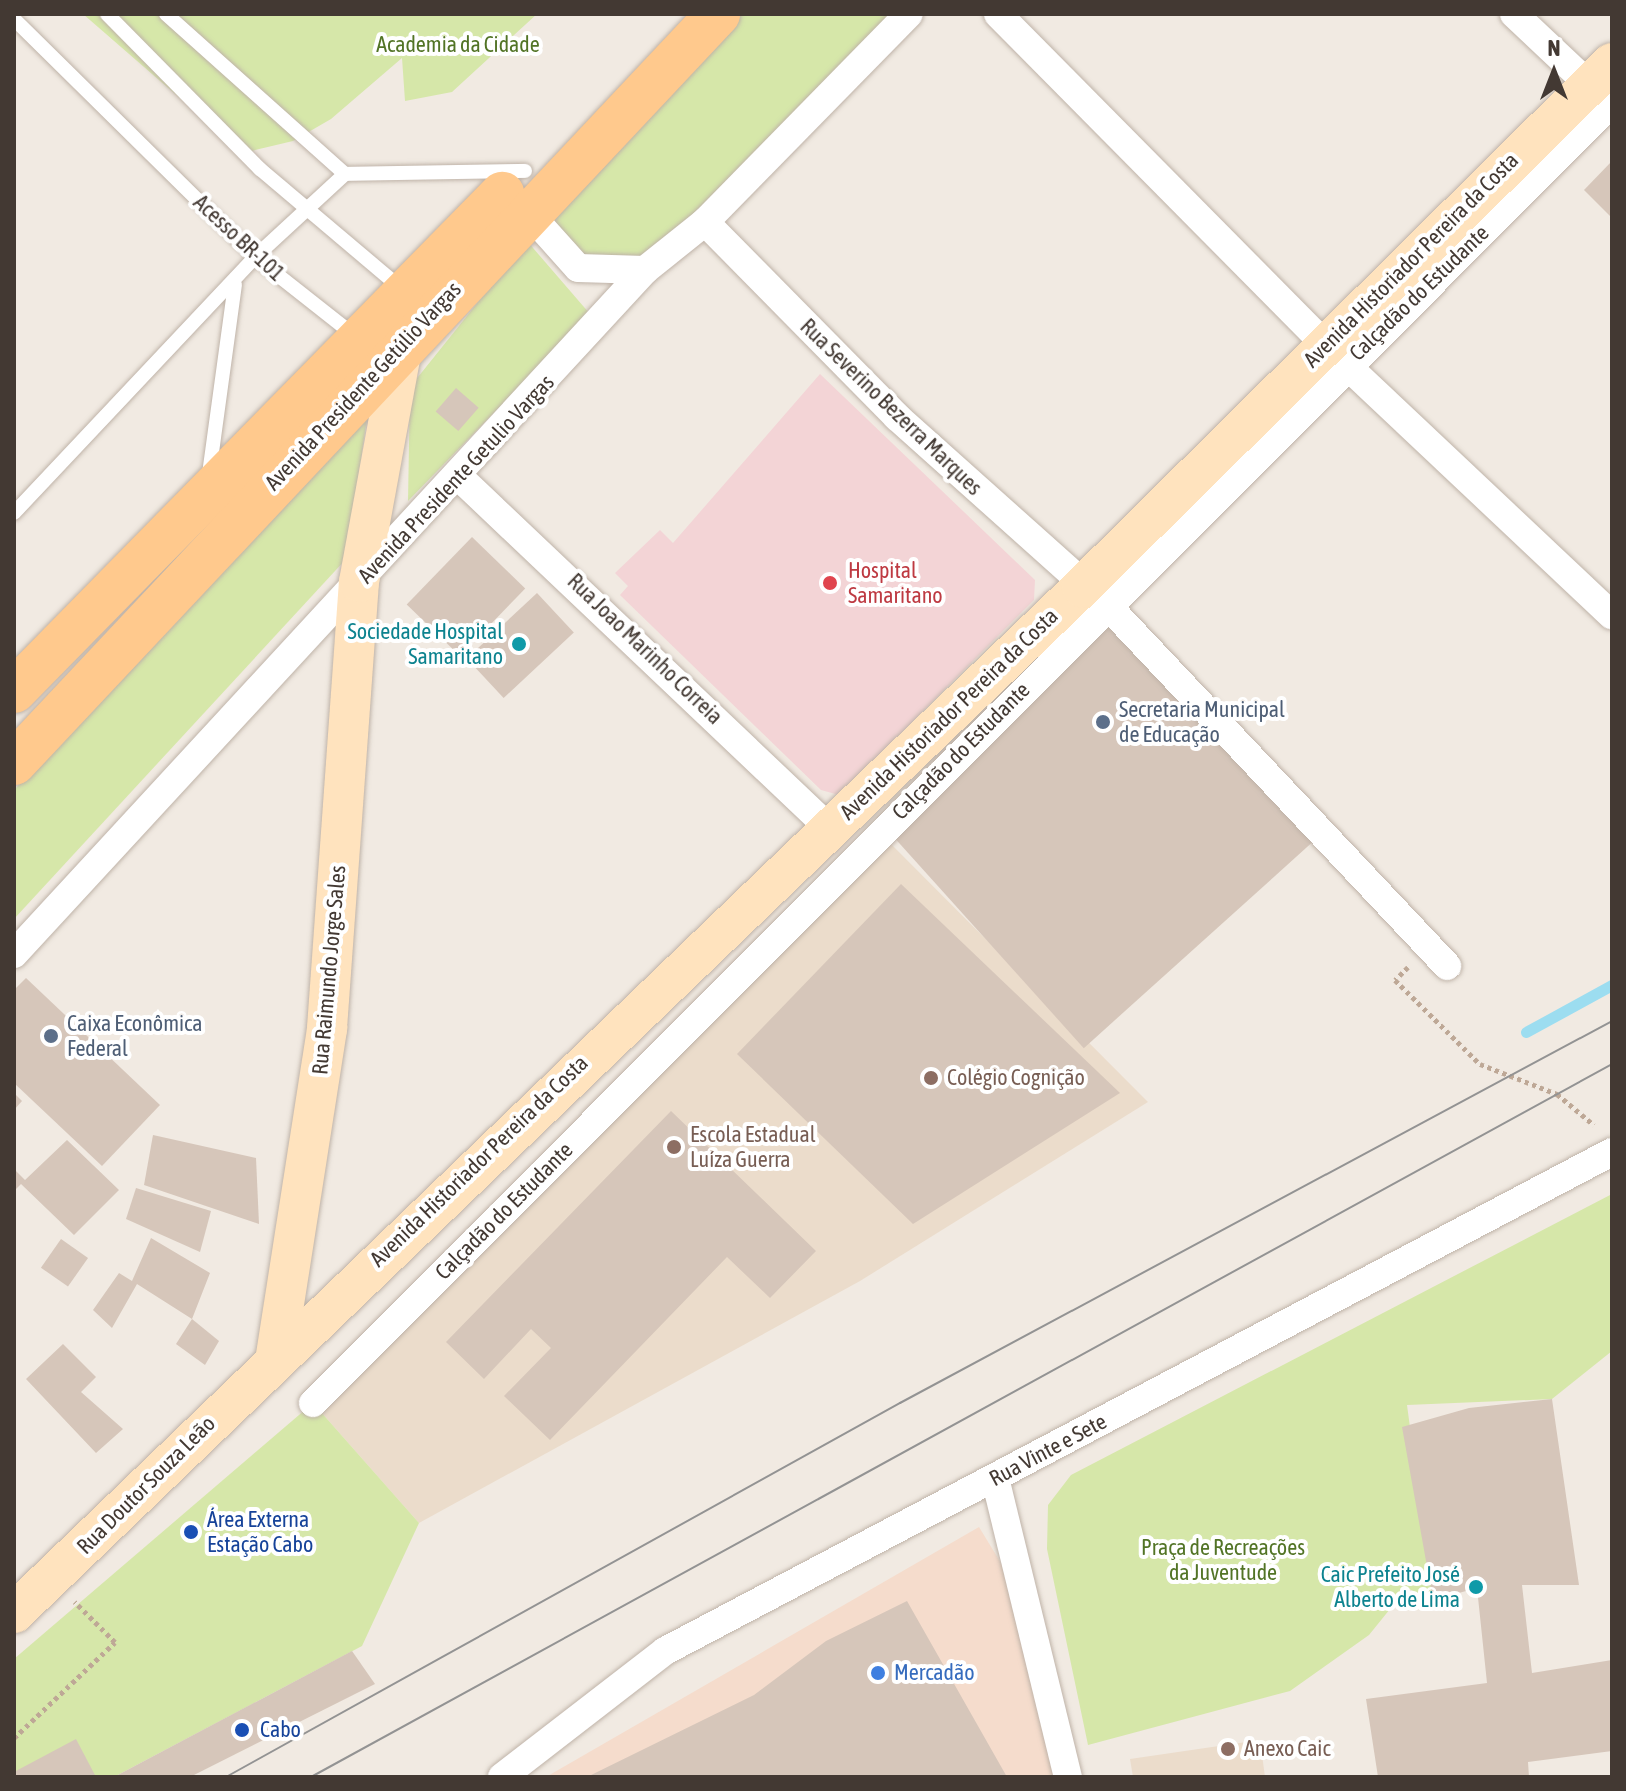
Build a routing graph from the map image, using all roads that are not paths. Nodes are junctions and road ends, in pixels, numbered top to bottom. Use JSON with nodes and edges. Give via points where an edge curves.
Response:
{"nodes":[{"id":1,"x":107,"y":14,"type":"edge"},
{"id":2,"x":166,"y":14,"type":"edge"},
{"id":3,"x":676,"y":14,"type":"edge"},
{"id":4,"x":718,"y":14,"type":"edge"},
{"id":5,"x":909,"y":14,"type":"edge"},
{"id":6,"x":998,"y":14,"type":"edge"},
{"id":7,"x":1514,"y":14,"type":"edge"},
{"id":8,"x":14,"y":19,"type":"edge"},
{"id":9,"x":1607,"y":93,"type":"edge"},
{"id":10,"x":345,"y":174,"type":"junction"},
{"id":11,"x":526,"y":191,"type":"junction"},
{"id":12,"x":309,"y":211,"type":"junction"},
{"id":13,"x":705,"y":222,"type":"junction"},
{"id":14,"x":255,"y":257,"type":"junction"},
{"id":15,"x":645,"y":270,"type":"junction"},
{"id":16,"x":235,"y":285,"type":"junction"},
{"id":17,"x":406,"y":293,"type":"junction"},
{"id":18,"x":382,"y":348,"type":"junction"},
{"id":19,"x":1336,"y":354,"type":"junction"},
{"id":20,"x":457,"y":475,"type":"junction"},
{"id":21,"x":203,"y":502,"type":"junction"},
{"id":22,"x":14,"y":513,"type":"edge"},
{"id":23,"x":359,"y":582,"type":"junction"},
{"id":24,"x":1095,"y":596,"type":"junction"},
{"id":25,"x":1612,"y":615,"type":"edge"},
{"id":26,"x":14,"y":691,"type":"edge"},
{"id":27,"x":14,"y":763,"type":"edge"},
{"id":28,"x":829,"y":828,"type":"junction"},
{"id":29,"x":14,"y":954,"type":"edge"},
{"id":30,"x":1438,"y":956,"type":"road end"},
{"id":31,"x":1608,"y":1144,"type":"edge"},
{"id":32,"x":276,"y":1355,"type":"junction"},
{"id":33,"x":313,"y":1403,"type":"dead end"},
{"id":34,"x":995,"y":1478,"type":"junction"},
{"id":35,"x":14,"y":1613,"type":"edge"},
{"id":36,"x":502,"y":1777,"type":"edge"},
{"id":37,"x":1068,"y":1777,"type":"edge"}],
"edges":[{"from":1,"to":12,"type":"lane"},
{"from":2,"to":10,"type":"lane"},
{"from":3,"to":11,"type":"main road","name":"Avenida Presidente Getúlio Vargas"},
{"from":4,"to":11,"type":"main road","name":"Avenida Presidente Getúlio Vargas"},
{"from":5,"to":13,"type":"street","name":"Avenida Presidente Getulio Vargas"},
{"from":6,"to":19,"type":"street"},
{"from":7,"to":9,"type":"street"},
{"from":8,"to":14,"type":"lane","name":"Acesso BR-101"},
{"from":9,"to":19,"type":"street","name":"Avenida Historiador Pereira da Costa"},
{"from":10,"to":11,"type":"lane"},
{"from":10,"to":12,"type":"lane"},
{"from":11,"to":15,"type":"street","via":[[578,268]]},
{"from":11,"to":17,"type":"main road","name":"Avenida Presidente Getúlio Vargas"},
{"from":11,"to":18,"type":"main road","name":"Avenida Presidente Getúlio Vargas"},
{"from":12,"to":14,"type":"lane"},
{"from":12,"to":17,"type":"lane"},
{"from":13,"to":15,"type":"street","name":"Avenida Presidente Getulio Vargas"},
{"from":13,"to":24,"type":"street","name":"Rua Severino Bezerra Marques","via":[[897,417]]},
{"from":14,"to":16,"type":"lane"},
{"from":14,"to":18,"type":"lane","name":"Acesso BR-101"},
{"from":15,"to":20,"type":"street","name":"Avenida Presidente Getulio Vargas"},
{"from":16,"to":21,"type":"lane","via":[[227,380]]},
{"from":16,"to":22,"type":"lane"},
{"from":17,"to":18,"type":"main road","name":"Avenida Presidente Getúlio Vargas"},
{"from":18,"to":21,"type":"main road","name":"Avenida Presidente Getúlio Vargas"},
{"from":18,"to":23,"type":"street","name":"Rua Raimundo Jorge Sales"},
{"from":18,"to":27,"type":"main road","name":"Avenida Presidente Getúlio Vargas"},
{"from":19,"to":24,"type":"street","name":"Avenida Historiador Pereira da Costa"},
{"from":19,"to":25,"type":"street"},
{"from":20,"to":23,"type":"street","name":"Avenida Presidente Getulio Vargas"},
{"from":20,"to":28,"type":"street","name":"Rua Joao Marinho Correia"},
{"from":21,"to":26,"type":"main road","name":"Avenida Presidente Getúlio Vargas"},
{"from":23,"to":29,"type":"street","name":"Avenida Presidente Getulio Vargas"},
{"from":23,"to":32,"type":"street","name":"Rua Raimundo Jorge Sales","via":[[327,1028]]},
{"from":24,"to":28,"type":"street","name":"Avenida Historiador Pereira da Costa"},
{"from":24,"to":30,"type":"street","name":"Rua Severino Bezerra Marques"},
{"from":24,"to":33,"type":"street","name":"Calçadão do Estudante"},
{"from":28,"to":32,"type":"street","name":"Avenida Historiador Pereira da Costa"},
{"from":31,"to":34,"type":"street","name":"Rua Vinte e Sete"},
{"from":32,"to":35,"type":"street","name":"Rua Doutor Souza Leão"},
{"from":34,"to":36,"type":"street","name":"Rua Vinte e Sete","via":[[665,1651]]},
{"from":34,"to":37,"type":"street"}]}
